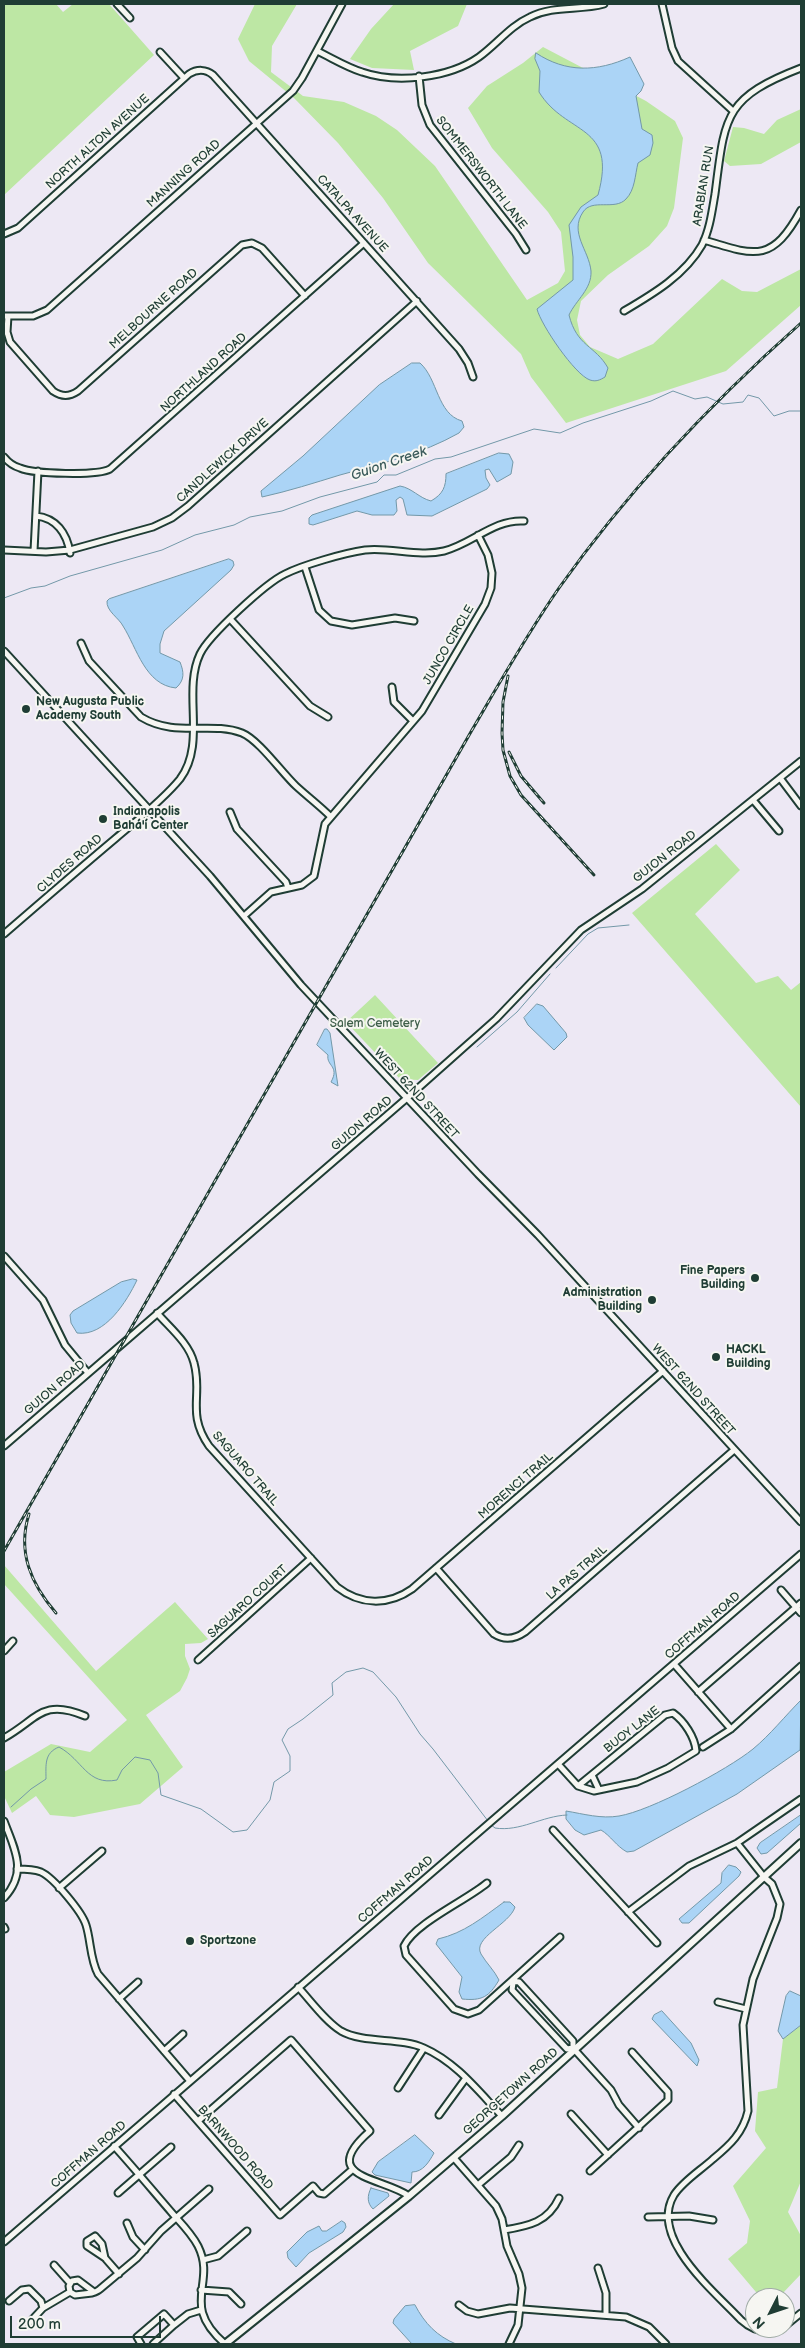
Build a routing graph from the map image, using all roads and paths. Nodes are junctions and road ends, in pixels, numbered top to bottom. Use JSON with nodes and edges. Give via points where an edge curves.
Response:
{"nodes":[{"id":1,"x":117,"y":4,"type":"edge"},
{"id":2,"x":342,"y":4,"type":"edge"},
{"id":3,"x":542,"y":4,"type":"edge"},
{"id":4,"x":604,"y":4,"type":"edge"},
{"id":5,"x":662,"y":4,"type":"edge"},
{"id":6,"x":544,"y":11,"type":"junction"},
{"id":7,"x":130,"y":18,"type":"dead end"},
{"id":8,"x":317,"y":50,"type":"junction"},
{"id":9,"x":160,"y":52,"type":"dead end"},
{"id":10,"x":801,"y":68,"type":"edge"},
{"id":11,"x":207,"y":71,"type":"joint"},
{"id":12,"x":419,"y":76,"type":"junction"},
{"id":13,"x":184,"y":78,"type":"junction"},
{"id":14,"x":733,"y":111,"type":"junction"},
{"id":15,"x":256,"y":123,"type":"junction"},
{"id":16,"x":801,"y":210,"type":"edge"},
{"id":17,"x":4,"y":234,"type":"edge"},
{"id":18,"x":704,"y":240,"type":"junction"},
{"id":19,"x":364,"y":243,"type":"junction"},
{"id":20,"x":526,"y":250,"type":"dead end"},
{"id":21,"x":305,"y":296,"type":"junction"},
{"id":22,"x":417,"y":301,"type":"junction"},
{"id":23,"x":624,"y":311,"type":"dead end"},
{"id":24,"x":6,"y":316,"type":"edge"},
{"id":25,"x":473,"y":377,"type":"dead end"},
{"id":26,"x":4,"y":457,"type":"edge"},
{"id":27,"x":38,"y":471,"type":"junction"},
{"id":28,"x":36,"y":516,"type":"junction"},
{"id":29,"x":524,"y":521,"type":"dead end"},
{"id":30,"x":478,"y":535,"type":"junction"},
{"id":31,"x":4,"y":550,"type":"edge"},
{"id":32,"x":34,"y":551,"type":"junction"},
{"id":33,"x":70,"y":551,"type":"junction"},
{"id":34,"x":305,"y":567,"type":"junction"},
{"id":35,"x":231,"y":620,"type":"junction"},
{"id":36,"x":414,"y":621,"type":"dead end"},
{"id":37,"x":81,"y":644,"type":"dead end"},
{"id":38,"x":4,"y":651,"type":"edge"},
{"id":39,"x":392,"y":687,"type":"dead end"},
{"id":40,"x":328,"y":717,"type":"dead end"},
{"id":41,"x":414,"y":721,"type":"junction"},
{"id":42,"x":192,"y":729,"type":"junction"},
{"id":43,"x":801,"y":761,"type":"edge"},
{"id":44,"x":780,"y":778,"type":"junction"},
{"id":45,"x":753,"y":800,"type":"junction"},
{"id":46,"x":801,"y":806,"type":"edge"},
{"id":47,"x":149,"y":810,"type":"junction"},
{"id":48,"x":230,"y":812,"type":"dead end"},
{"id":49,"x":331,"y":816,"type":"junction"},
{"id":50,"x":779,"y":831,"type":"dead end"},
{"id":51,"x":288,"y":888,"type":"junction"},
{"id":52,"x":244,"y":916,"type":"junction"},
{"id":53,"x":4,"y":934,"type":"edge"},
{"id":54,"x":407,"y":1098,"type":"junction"},
{"id":55,"x":4,"y":1256,"type":"edge"},
{"id":56,"x":157,"y":1313,"type":"junction"},
{"id":57,"x":663,"y":1371,"type":"junction"},
{"id":58,"x":88,"y":1373,"type":"junction"},
{"id":59,"x":4,"y":1446,"type":"edge"},
{"id":60,"x":734,"y":1450,"type":"junction"},
{"id":61,"x":801,"y":1522,"type":"edge"},
{"id":62,"x":801,"y":1554,"type":"edge"},
{"id":63,"x":311,"y":1558,"type":"junction"},
{"id":64,"x":436,"y":1568,"type":"junction"},
{"id":65,"x":781,"y":1590,"type":"dead end"},
{"id":66,"x":374,"y":1601,"type":"joint"},
{"id":67,"x":801,"y":1603,"type":"edge"},
{"id":68,"x":796,"y":1607,"type":"junction"},
{"id":69,"x":801,"y":1613,"type":"edge"},
{"id":70,"x":13,"y":1641,"type":"dead end"},
{"id":71,"x":4,"y":1651,"type":"edge"},
{"id":72,"x":198,"y":1660,"type":"dead end"},
{"id":73,"x":674,"y":1664,"type":"junction"},
{"id":74,"x":801,"y":1666,"type":"edge"},
{"id":75,"x":698,"y":1692,"type":"junction"},
{"id":76,"x":85,"y":1716,"type":"dead end"},
{"id":77,"x":732,"y":1729,"type":"junction"},
{"id":78,"x":4,"y":1738,"type":"edge"},
{"id":79,"x":703,"y":1747,"type":"dead end"},
{"id":80,"x":558,"y":1764,"type":"junction"},
{"id":81,"x":592,"y":1775,"type":"junction"},
{"id":82,"x":578,"y":1786,"type":"junction"},
{"id":83,"x":599,"y":1790,"type":"junction"},
{"id":84,"x":801,"y":1799,"type":"edge"},
{"id":85,"x":4,"y":1821,"type":"edge"},
{"id":86,"x":553,"y":1830,"type":"dead end"},
{"id":87,"x":737,"y":1843,"type":"junction"},
{"id":88,"x":801,"y":1844,"type":"edge"},
{"id":89,"x":102,"y":1851,"type":"dead end"},
{"id":90,"x":18,"y":1869,"type":"junction"},
{"id":91,"x":764,"y":1877,"type":"junction"},
{"id":92,"x":487,"y":1883,"type":"dead end"},
{"id":93,"x":59,"y":1888,"type":"junction"},
{"id":94,"x":4,"y":1898,"type":"edge"},
{"id":95,"x":628,"y":1912,"type":"junction"},
{"id":96,"x":560,"y":1937,"type":"dead end"},
{"id":97,"x":657,"y":1943,"type":"dead end"},
{"id":98,"x":138,"y":1982,"type":"dead end"},
{"id":99,"x":512,"y":1982,"type":"junction"},
{"id":100,"x":298,"y":1987,"type":"junction"},
{"id":101,"x":119,"y":1998,"type":"junction"},
{"id":102,"x":718,"y":2002,"type":"dead end"},
{"id":103,"x":746,"y":2009,"type":"junction"},
{"id":104,"x":183,"y":2034,"type":"dead end"},
{"id":105,"x":424,"y":2048,"type":"junction"},
{"id":106,"x":574,"y":2049,"type":"junction"},
{"id":107,"x":164,"y":2050,"type":"junction"},
{"id":108,"x":632,"y":2052,"type":"dead end"},
{"id":109,"x":466,"y":2078,"type":"junction"},
{"id":110,"x":190,"y":2081,"type":"junction"},
{"id":111,"x":398,"y":2088,"type":"dead end"},
{"id":112,"x":174,"y":2094,"type":"junction"},
{"id":113,"x":571,"y":2114,"type":"dead end"},
{"id":114,"x":439,"y":2115,"type":"dead end"},
{"id":115,"x":502,"y":2116,"type":"junction"},
{"id":116,"x":198,"y":2121,"type":"junction"},
{"id":117,"x":639,"y":2128,"type":"junction"},
{"id":118,"x":518,"y":2145,"type":"dead end"},
{"id":119,"x":114,"y":2146,"type":"junction"},
{"id":120,"x":171,"y":2147,"type":"dead end"},
{"id":121,"x":608,"y":2155,"type":"junction"},
{"id":122,"x":454,"y":2158,"type":"junction"},
{"id":123,"x":353,"y":2169,"type":"junction"},
{"id":124,"x":590,"y":2171,"type":"dead end"},
{"id":125,"x":139,"y":2174,"type":"junction"},
{"id":126,"x":478,"y":2186,"type":"junction"},
{"id":127,"x":209,"y":2189,"type":"dead end"},
{"id":128,"x":118,"y":2192,"type":"dead end"},
{"id":129,"x":409,"y":2196,"type":"junction"},
{"id":130,"x":559,"y":2198,"type":"dead end"},
{"id":131,"x":669,"y":2216,"type":"junction"},
{"id":132,"x":648,"y":2217,"type":"dead end"},
{"id":133,"x":176,"y":2218,"type":"junction"},
{"id":134,"x":713,"y":2220,"type":"dead end"},
{"id":135,"x":127,"y":2223,"type":"dead end"},
{"id":136,"x":504,"y":2230,"type":"junction"},
{"id":137,"x":247,"y":2231,"type":"dead end"},
{"id":138,"x":4,"y":2242,"type":"edge"},
{"id":139,"x":145,"y":2250,"type":"junction"},
{"id":140,"x":105,"y":2258,"type":"dead end"},
{"id":141,"x":203,"y":2260,"type":"junction"},
{"id":142,"x":54,"y":2265,"type":"dead end"},
{"id":143,"x":598,"y":2268,"type":"dead end"},
{"id":144,"x":119,"y":2274,"type":"junction"},
{"id":145,"x":70,"y":2283,"type":"junction"},
{"id":146,"x":201,"y":2290,"type":"junction"},
{"id":147,"x":70,"y":2292,"type":"junction"},
{"id":148,"x":94,"y":2292,"type":"junction"},
{"id":149,"x":9,"y":2301,"type":"dead end"},
{"id":150,"x":241,"y":2304,"type":"dead end"},
{"id":151,"x":459,"y":2305,"type":"dead end"},
{"id":152,"x":44,"y":2308,"type":"junction"},
{"id":153,"x":519,"y":2309,"type":"junction"},
{"id":154,"x":201,"y":2310,"type":"junction"},
{"id":155,"x":606,"y":2315,"type":"junction"},
{"id":156,"x":745,"y":2323,"type":"edge"},
{"id":157,"x":28,"y":2324,"type":"dead end"},
{"id":158,"x":174,"y":2325,"type":"junction"},
{"id":159,"x":141,"y":2344,"type":"edge"},
{"id":160,"x":153,"y":2344,"type":"edge"},
{"id":161,"x":225,"y":2344,"type":"edge"},
{"id":162,"x":509,"y":2344,"type":"edge"},
{"id":163,"x":666,"y":2344,"type":"edge"}],
"edges":[{"from":1,"to":7,"type":"street"},
{"from":2,"to":8,"type":"street","name":"MANNING ROAD"},
{"from":3,"to":6,"type":"street"},
{"from":4,"to":6,"type":"street"},
{"from":5,"to":14,"type":"street","via":[[678,61]]},
{"from":6,"to":12,"type":"street","via":[[520,22],[469,63],[443,74]]},
{"from":8,"to":12,"type":"street","via":[[367,74]]},
{"from":8,"to":15,"type":"street","name":"MANNING ROAD","via":[[298,85]]},
{"from":9,"to":13,"type":"street"},
{"from":10,"to":14,"type":"street","name":"ARABIAN RUN","via":[[756,89]]},
{"from":11,"to":13,"type":"street","name":"NORTH ALTON AVENUE","via":[[194,71]]},
{"from":11,"to":15,"type":"street","name":"CATALPA AVENUE"},
{"from":12,"to":20,"type":"street","name":"SOMMERSWORTH LANE","via":[[422,107],[430,125]]},
{"from":13,"to":17,"type":"street","name":"NORTH ALTON AVENUE","via":[[18,228]]},
{"from":14,"to":18,"type":"street","name":"ARABIAN RUN","via":[[724,132],[712,214]]},
{"from":15,"to":19,"type":"street","name":"CATALPA AVENUE"},
{"from":15,"to":24,"type":"street","name":"MANNING ROAD","via":[[47,310],[33,316]]},
{"from":16,"to":18,"type":"street","via":[[782,240],[762,251],[739,251]]},
{"from":18,"to":23,"type":"street","name":"ARABIAN RUN","via":[[678,274]]},
{"from":19,"to":21,"type":"street","name":"NORTHLAND ROAD"},
{"from":19,"to":22,"type":"street","name":"CATALPA AVENUE"},
{"from":21,"to":24,"type":"street","name":"MELBOURNE ROAD","via":[[256,244],[240,246],[78,391],[68,396],[53,391],[12,346],[7,335]]},
{"from":21,"to":27,"type":"street","name":"NORTHLAND ROAD","via":[[110,470],[94,474]]},
{"from":22,"to":25,"type":"street","name":"CATALPA AVENUE","via":[[459,349]]},
{"from":22,"to":33,"type":"street","name":"CANDLEWICK DRIVE","via":[[180,512],[149,529]]},
{"from":26,"to":27,"type":"street","name":"NORTHLAND ROAD","via":[[18,468]]},
{"from":27,"to":28,"type":"street"},
{"from":28,"to":32,"type":"street"},
{"from":28,"to":33,"type":"street","via":[[60,527]]},
{"from":29,"to":30,"type":"street","name":"CLYDES ROAD","via":[[514,520]]},
{"from":30,"to":34,"type":"street","name":"CLYDES ROAD","via":[[443,551],[365,550]]},
{"from":30,"to":41,"type":"street","name":"JUNCO CIRCLE","via":[[491,567],[490,593]]},
{"from":31,"to":32,"type":"street","name":"CANDLEWICK DRIVE"},
{"from":32,"to":33,"type":"street","name":"CANDLEWICK DRIVE"},
{"from":34,"to":35,"type":"street","name":"CLYDES ROAD","via":[[279,577]]},
{"from":34,"to":36,"type":"street","via":[[319,610],[331,621],[352,625],[396,618]]},
{"from":35,"to":40,"type":"street","via":[[310,706]]},
{"from":35,"to":42,"type":"street","name":"CLYDES ROAD","via":[[211,638],[200,654],[195,673]]},
{"from":37,"to":42,"type":"street","via":[[89,661],[141,717],[168,728]]},
{"from":38,"to":47,"type":"street","name":"WEST 62ND STREET"},
{"from":39,"to":41,"type":"street","via":[[394,702]]},
{"from":41,"to":49,"type":"street","name":"JUNCO CIRCLE"},
{"from":42,"to":47,"type":"street","name":"CLYDES ROAD","via":[[186,769]]},
{"from":42,"to":49,"type":"street","via":[[229,730],[248,736],[296,786]]},
{"from":43,"to":44,"type":"street","name":"GUION ROAD"},
{"from":44,"to":45,"type":"street","name":"GUION ROAD"},
{"from":44,"to":46,"type":"street"},
{"from":45,"to":50,"type":"street"},
{"from":45,"to":54,"type":"street","name":"GUION ROAD","via":[[642,889],[581,930],[506,1010]]},
{"from":47,"to":52,"type":"street","name":"WEST 62ND STREET"},
{"from":47,"to":53,"type":"street","name":"CLYDES ROAD"},
{"from":48,"to":51,"type":"street","via":[[238,829]]},
{"from":49,"to":51,"type":"street","name":"JUNCO CIRCLE","via":[[322,832],[314,876],[302,885]]},
{"from":51,"to":52,"type":"street","via":[[270,892]]},
{"from":52,"to":54,"type":"street","name":"WEST 62ND STREET","via":[[301,985]]},
{"from":54,"to":56,"type":"street","name":"GUION ROAD"},
{"from":54,"to":57,"type":"street","name":"WEST 62ND STREET"},
{"from":55,"to":58,"type":"street","via":[[43,1300],[65,1345]]},
{"from":56,"to":58,"type":"street","name":"GUION ROAD"},
{"from":56,"to":63,"type":"street","name":"SAGUARO TRAIL","via":[[185,1344],[194,1361],[195,1413],[206,1442]]},
{"from":57,"to":60,"type":"street","name":"WEST 62ND STREET"},
{"from":57,"to":64,"type":"street","name":"MORENCI TRAIL"},
{"from":58,"to":59,"type":"street","name":"GUION ROAD"},
{"from":60,"to":61,"type":"street","name":"WEST 62ND STREET"},
{"from":60,"to":64,"type":"street","name":"LA PAS TRAIL","via":[[517,1637],[505,1638],[494,1634]]},
{"from":62,"to":73,"type":"street","name":"COFFMAN ROAD"},
{"from":63,"to":66,"type":"street","name":"SAGUARO TRAIL","via":[[345,1593]]},
{"from":63,"to":72,"type":"street","name":"SAGUARO COURT"},
{"from":64,"to":66,"type":"street","name":"MORENCI TRAIL","via":[[401,1596]]},
{"from":65,"to":68,"type":"street"},
{"from":67,"to":68,"type":"street"},
{"from":68,"to":69,"type":"street"},
{"from":68,"to":75,"type":"street"},
{"from":70,"to":71,"type":"street"},
{"from":73,"to":75,"type":"street"},
{"from":73,"to":80,"type":"street","name":"COFFMAN ROAD"},
{"from":74,"to":77,"type":"street"},
{"from":75,"to":77,"type":"street"},
{"from":76,"to":78,"type":"street","via":[[69,1710],[50,1709]]},
{"from":77,"to":79,"type":"street"},
{"from":80,"to":82,"type":"street"},
{"from":80,"to":100,"type":"street","name":"COFFMAN ROAD"},
{"from":81,"to":82,"type":"street","name":"BUOY LANE"},
{"from":81,"to":83,"type":"street"},
{"from":81,"to":83,"type":"street","name":"BUOY LANE","via":[[665,1715],[673,1713],[680,1718],[695,1743],[696,1751],[668,1768],[637,1782]]},
{"from":82,"to":83,"type":"street"},
{"from":84,"to":87,"type":"street"},
{"from":85,"to":90,"type":"street","via":[[18,1856]]},
{"from":86,"to":95,"type":"street"},
{"from":87,"to":91,"type":"street"},
{"from":87,"to":95,"type":"street","via":[[688,1866]]},
{"from":88,"to":91,"type":"main road","name":"GEORGETOWN ROAD"},
{"from":89,"to":93,"type":"street"},
{"from":90,"to":93,"type":"street","via":[[41,1873]]},
{"from":90,"to":94,"type":"street"},
{"from":91,"to":103,"type":"street","via":[[776,1890],[780,1909],[753,1979]]},
{"from":91,"to":106,"type":"main road","name":"GEORGETOWN ROAD"},
{"from":92,"to":99,"type":"street","via":[[444,1910],[407,1941],[404,1950],[452,2008],[463,2013],[479,2010]]},
{"from":93,"to":101,"type":"street","via":[[85,1922],[98,1974]]},
{"from":95,"to":97,"type":"street"},
{"from":96,"to":99,"type":"street"},
{"from":98,"to":101,"type":"street"},
{"from":99,"to":106,"type":"street","via":[[519,1982],[573,2041]]},
{"from":99,"to":106,"type":"street","via":[[512,1990],[567,2049]]},
{"from":100,"to":105,"type":"street","via":[[344,2032]]},
{"from":100,"to":110,"type":"street","name":"COFFMAN ROAD"},
{"from":101,"to":107,"type":"street"},
{"from":102,"to":103,"type":"street"},
{"from":103,"to":131,"type":"street","via":[[742,2038],[749,2104],[745,2122],[732,2142],[676,2192]]},
{"from":104,"to":107,"type":"street"},
{"from":105,"to":109,"type":"street"},
{"from":105,"to":111,"type":"street"},
{"from":106,"to":115,"type":"main road","name":"GEORGETOWN ROAD"},
{"from":106,"to":117,"type":"street"},
{"from":107,"to":110,"type":"street"},
{"from":108,"to":117,"type":"street","via":[[669,2097]]},
{"from":109,"to":114,"type":"street"},
{"from":109,"to":115,"type":"street"},
{"from":110,"to":112,"type":"street","name":"COFFMAN ROAD"},
{"from":112,"to":116,"type":"street","name":"BARNWOOD ROAD"},
{"from":112,"to":119,"type":"street","name":"COFFMAN ROAD"},
{"from":113,"to":121,"type":"street"},
{"from":115,"to":122,"type":"main road","name":"GEORGETOWN ROAD"},
{"from":116,"to":123,"type":"street","name":"BARNWOOD ROAD","via":[[280,2215],[313,2186],[324,2194]]},
{"from":116,"to":123,"type":"street","via":[[291,2040],[370,2131],[352,2151]]},
{"from":117,"to":121,"type":"street"},
{"from":118,"to":126,"type":"street","via":[[511,2157]]},
{"from":119,"to":125,"type":"street"},
{"from":119,"to":138,"type":"street","name":"COFFMAN ROAD"},
{"from":120,"to":125,"type":"street"},
{"from":121,"to":124,"type":"street"},
{"from":122,"to":126,"type":"street"},
{"from":122,"to":129,"type":"main road","name":"GEORGETOWN ROAD"},
{"from":123,"to":129,"type":"street","via":[[362,2178],[394,2187]]},
{"from":125,"to":128,"type":"street"},
{"from":125,"to":133,"type":"street"},
{"from":126,"to":136,"type":"street","via":[[496,2206]]},
{"from":127,"to":133,"type":"street"},
{"from":129,"to":161,"type":"main road","name":"GEORGETOWN ROAD"},
{"from":130,"to":136,"type":"street","via":[[539,2222]]},
{"from":131,"to":132,"type":"street"},
{"from":131,"to":134,"type":"street"},
{"from":131,"to":156,"type":"street","via":[[674,2241],[684,2259]]},
{"from":133,"to":139,"type":"street"},
{"from":133,"to":141,"type":"street","via":[[196,2242]]},
{"from":135,"to":139,"type":"street","via":[[133,2237]]},
{"from":136,"to":153,"type":"street","via":[[522,2288]]},
{"from":137,"to":141,"type":"street","via":[[218,2256]]},
{"from":139,"to":144,"type":"street"},
{"from":140,"to":144,"type":"street"},
{"from":141,"to":146,"type":"street"},
{"from":142,"to":145,"type":"street"},
{"from":143,"to":155,"type":"street","via":[[606,2293]]},
{"from":144,"to":148,"type":"street"},
{"from":145,"to":147,"type":"street"},
{"from":145,"to":148,"type":"street","via":[[78,2280]]},
{"from":146,"to":150,"type":"street","via":[[229,2292]]},
{"from":146,"to":154,"type":"street"},
{"from":147,"to":148,"type":"street","via":[[75,2295]]},
{"from":147,"to":152,"type":"street"},
{"from":149,"to":152,"type":"street","via":[[28,2289]]},
{"from":151,"to":153,"type":"street","via":[[478,2314],[505,2308]]},
{"from":152,"to":157,"type":"street"},
{"from":153,"to":155,"type":"street"},
{"from":153,"to":162,"type":"street","via":[[517,2331]]},
{"from":154,"to":158,"type":"street","via":[[186,2315]]},
{"from":154,"to":161,"type":"street","via":[[211,2331]]},
{"from":155,"to":163,"type":"street","via":[[644,2323]]},
{"from":158,"to":159,"type":"street","via":[[162,2315],[137,2337]]},
{"from":158,"to":160,"type":"street"}]}
